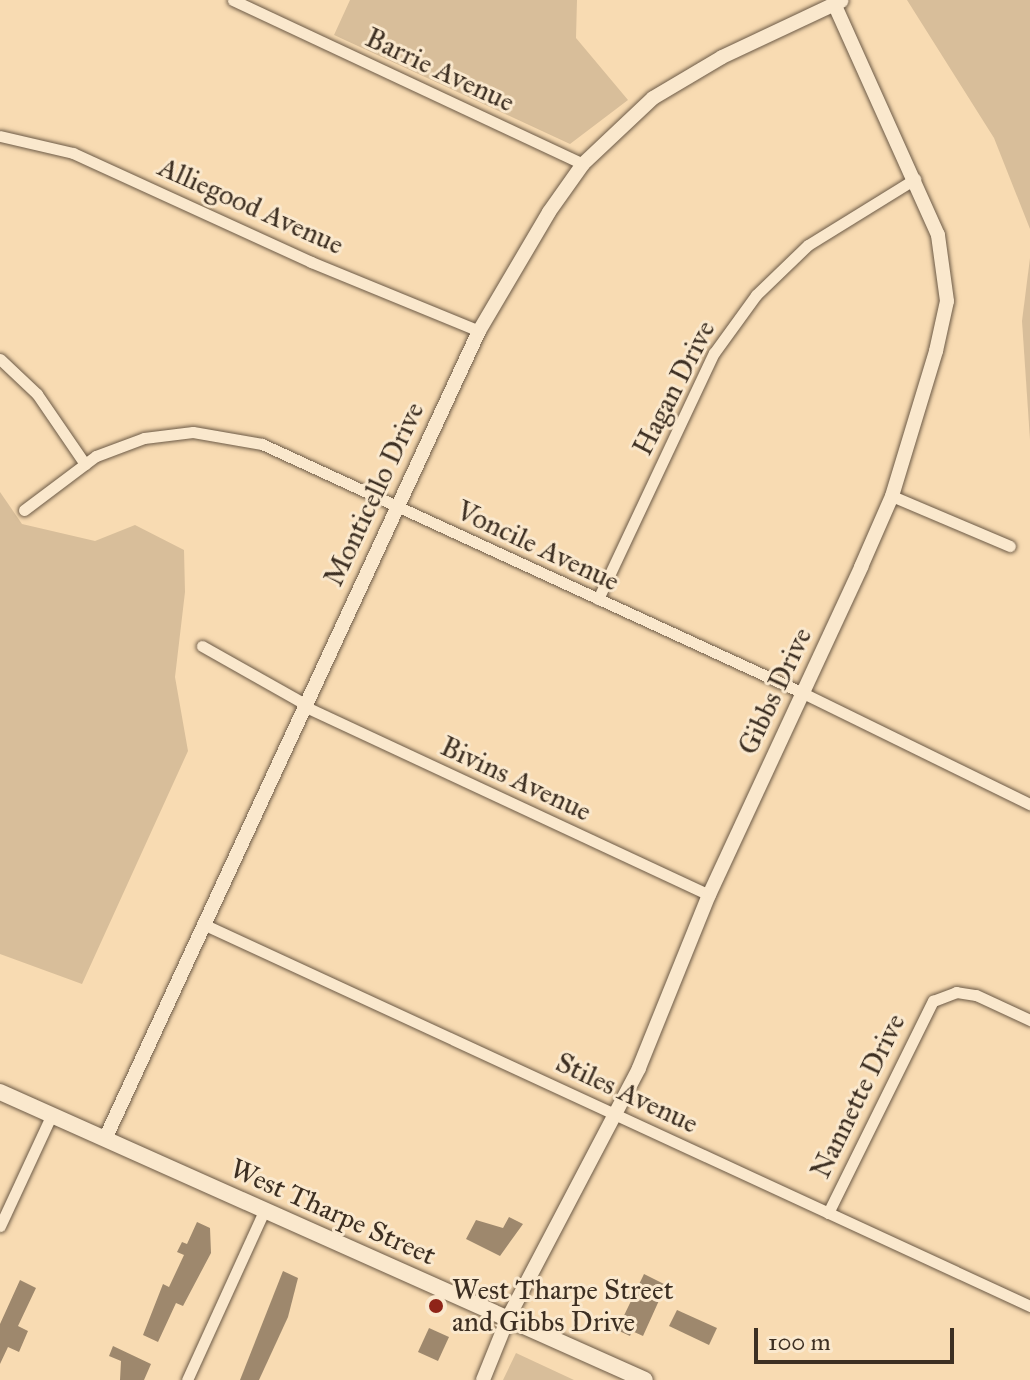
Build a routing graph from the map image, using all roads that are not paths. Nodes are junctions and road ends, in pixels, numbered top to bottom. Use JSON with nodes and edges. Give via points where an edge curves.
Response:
{"nodes":[{"id":1,"x":233,"y":0,"type":"edge"},
{"id":2,"x":836,"y":1,"type":"edge"},
{"id":3,"x":0,"y":136,"type":"edge"},
{"id":4,"x":583,"y":164,"type":"junction"},
{"id":5,"x":915,"y":179,"type":"junction"},
{"id":6,"x":479,"y":331,"type":"junction"},
{"id":7,"x":0,"y":359,"type":"edge"},
{"id":8,"x":85,"y":464,"type":"junction"},
{"id":9,"x":892,"y":496,"type":"junction"},
{"id":10,"x":396,"y":507,"type":"junction"},
{"id":11,"x":24,"y":510,"type":"dead end"},
{"id":12,"x":1010,"y":546,"type":"dead end"},
{"id":13,"x":598,"y":599,"type":"junction"},
{"id":14,"x":202,"y":646,"type":"dead end"},
{"id":15,"x":803,"y":693,"type":"junction"},
{"id":16,"x":304,"y":705,"type":"junction"},
{"id":17,"x":1030,"y":804,"type":"edge"},
{"id":18,"x":709,"y":895,"type":"junction"},
{"id":19,"x":203,"y":924,"type":"junction"},
{"id":20,"x":1030,"y":1020,"type":"edge"},
{"id":21,"x":0,"y":1092,"type":"edge"},
{"id":22,"x":614,"y":1114,"type":"junction"},
{"id":23,"x":51,"y":1116,"type":"junction"},
{"id":24,"x":105,"y":1139,"type":"junction"},
{"id":25,"x":264,"y":1211,"type":"junction"},
{"id":26,"x":828,"y":1213,"type":"junction"},
{"id":27,"x":0,"y":1226,"type":"edge"},
{"id":28,"x":1030,"y":1306,"type":"edge"},
{"id":29,"x":508,"y":1318,"type":"junction"},
{"id":30,"x":187,"y":1380,"type":"edge"},
{"id":31,"x":483,"y":1380,"type":"edge"},
{"id":32,"x":645,"y":1380,"type":"edge"}],
"edges":[{"from":1,"to":4,"type":"street","name":"Barrie Avenue"},
{"from":2,"to":4,"type":"street","name":"Monticello Drive","via":[[677,82],[624,122]]},
{"from":2,"to":5,"type":"street","name":"Gibbs Drive"},
{"from":3,"to":6,"type":"street","name":"Alliegood Avenue","via":[[73,153],[311,262]]},
{"from":4,"to":6,"type":"street","name":"Monticello Drive","via":[[517,262]]},
{"from":5,"to":9,"type":"street","name":"Gibbs Drive","via":[[938,235],[947,301]]},
{"from":5,"to":13,"type":"street","name":"Hagan Drive","via":[[808,245],[756,295],[714,353]]},
{"from":6,"to":10,"type":"street","name":"Monticello Drive"},
{"from":7,"to":8,"type":"street","via":[[37,394]]},
{"from":8,"to":10,"type":"street","name":"Voncile Avenue","via":[[144,438],[224,434],[262,444]]},
{"from":8,"to":11,"type":"street","name":"Voncile Avenue"},
{"from":9,"to":12,"type":"street"},
{"from":9,"to":15,"type":"street","name":"Gibbs Drive"},
{"from":10,"to":13,"type":"street","name":"Voncile Avenue"},
{"from":10,"to":16,"type":"street","name":"Monticello Drive"},
{"from":13,"to":15,"type":"street","name":"Voncile Avenue"},
{"from":14,"to":16,"type":"street","name":"Bivins Avenue"},
{"from":15,"to":17,"type":"street","name":"Voncile Avenue"},
{"from":15,"to":18,"type":"street","name":"Gibbs Drive"},
{"from":16,"to":18,"type":"street","name":"Bivins Avenue"},
{"from":16,"to":19,"type":"street","name":"Monticello Drive"},
{"from":18,"to":22,"type":"street","name":"Gibbs Drive","via":[[658,1026]]},
{"from":19,"to":22,"type":"street","name":"Stiles Avenue"},
{"from":19,"to":24,"type":"street","name":"Monticello Drive"},
{"from":20,"to":26,"type":"street","name":"Nannette Drive","via":[[976,995],[956,992],[933,1001]]},
{"from":21,"to":23,"type":"main road","name":"West Tharpe Street"},
{"from":22,"to":26,"type":"street","name":"Stiles Avenue"},
{"from":22,"to":29,"type":"street","name":"Gibbs Drive"},
{"from":23,"to":24,"type":"main road","name":"West Tharpe Street"},
{"from":23,"to":27,"type":"street"},
{"from":24,"to":25,"type":"main road","name":"West Tharpe Street"},
{"from":25,"to":29,"type":"main road","name":"West Tharpe Street"},
{"from":25,"to":30,"type":"street"},
{"from":26,"to":28,"type":"street","name":"Stiles Avenue"},
{"from":29,"to":31,"type":"street","name":"Gibbs Drive"},
{"from":29,"to":32,"type":"main road","name":"West Tharpe Street"}]}
